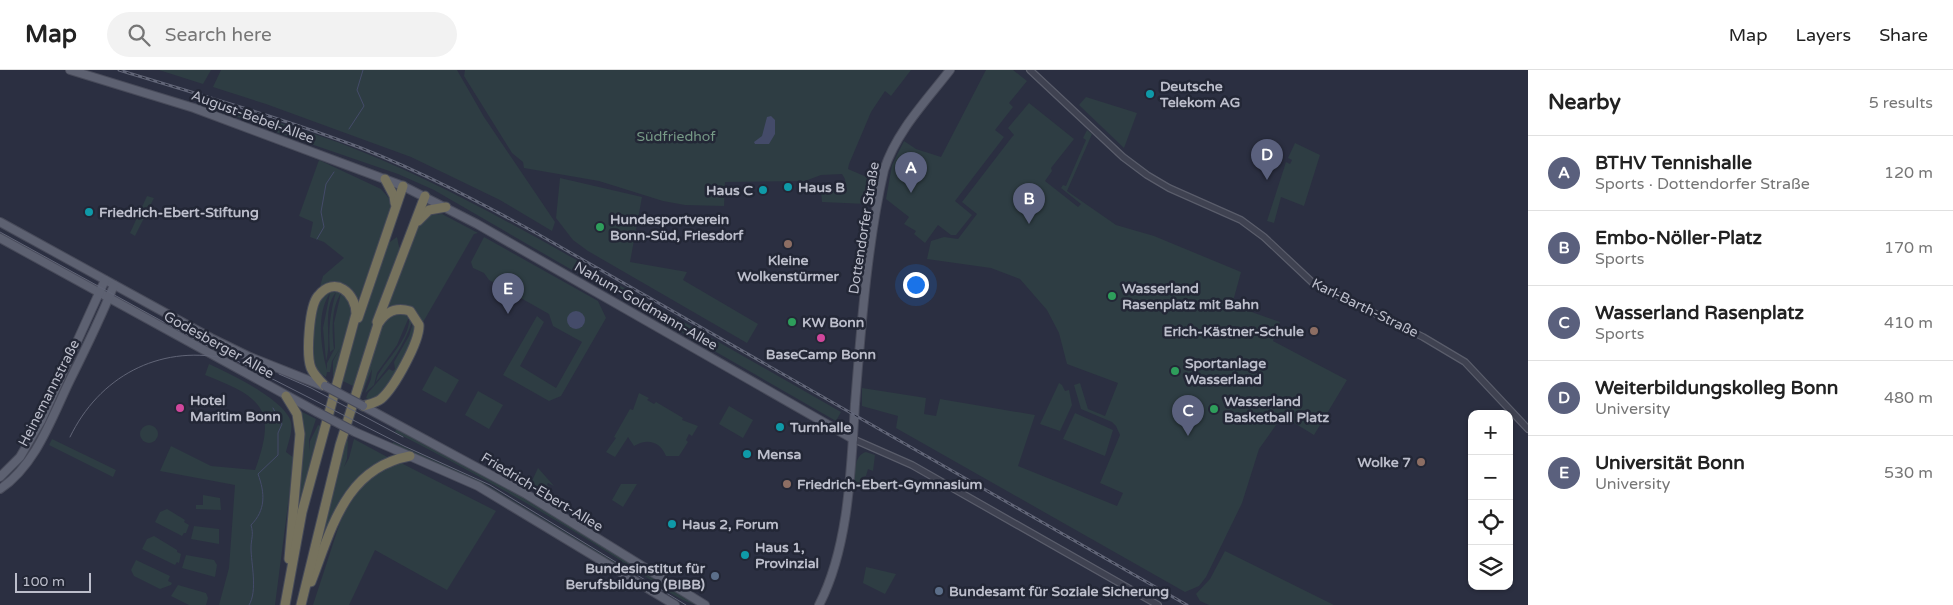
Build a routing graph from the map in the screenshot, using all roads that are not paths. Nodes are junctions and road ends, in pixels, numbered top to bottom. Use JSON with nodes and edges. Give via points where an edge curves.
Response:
{"nodes":[{"id":1,"x":70,"y":70,"type":"edge"},
{"id":2,"x":950,"y":70,"type":"edge"},
{"id":3,"x":1030,"y":70,"type":"edge"},
{"id":4,"x":385,"y":179,"type":"junction"},
{"id":5,"x":403,"y":186,"type":"junction"},
{"id":6,"x":425,"y":196,"type":"junction"},
{"id":7,"x":395,"y":207,"type":"junction"},
{"id":8,"x":446,"y":207,"type":"junction"},
{"id":9,"x":0,"y":222,"type":"edge"},
{"id":10,"x":412,"y":229,"type":"junction"},
{"id":11,"x":0,"y":238,"type":"edge"},
{"id":12,"x":105,"y":280,"type":"junction"},
{"id":13,"x":114,"y":285,"type":"junction"},
{"id":14,"x":100,"y":294,"type":"junction"},
{"id":15,"x":109,"y":299,"type":"junction"},
{"id":16,"x":351,"y":335,"type":"junction"},
{"id":17,"x":369,"y":353,"type":"junction"},
{"id":18,"x":71,"y":357,"type":"junction"},
{"id":19,"x":80,"y":360,"type":"junction"},
{"id":20,"x":325,"y":386,"type":"junction"},
{"id":21,"x":286,"y":396,"type":"junction"},
{"id":22,"x":363,"y":406,"type":"junction"},
{"id":23,"x":1528,"y":429,"type":"edge"},
{"id":24,"x":35,"y":430,"type":"junction"},
{"id":25,"x":355,"y":432,"type":"joint"},
{"id":26,"x":44,"y":433,"type":"junction"},
{"id":27,"x":31,"y":439,"type":"junction"},
{"id":28,"x":853,"y":440,"type":"junction"},
{"id":29,"x":39,"y":443,"type":"junction"},
{"id":30,"x":410,"y":456,"type":"junction"},
{"id":31,"x":0,"y":476,"type":"edge"},
{"id":32,"x":0,"y":489,"type":"edge"},
{"id":33,"x":289,"y":581,"type":"junction"},
{"id":34,"x":285,"y":605,"type":"edge"},
{"id":35,"x":301,"y":605,"type":"edge"},
{"id":36,"x":675,"y":605,"type":"edge"},
{"id":37,"x":705,"y":605,"type":"edge"},
{"id":38,"x":819,"y":605,"type":"edge"},
{"id":39,"x":1158,"y":605,"type":"edge"}],
"edges":[{"from":1,"to":4,"type":"main road","name":"August-Bebel-Allee","via":[[194,108]]},
{"from":2,"to":28,"type":"main road","name":"Dottendorfer Straße","via":[[901,134],[884,170],[863,313]]},
{"from":3,"to":23,"type":"street","name":"Karl-Barth-Straße","via":[[1147,175],[1241,220],[1313,283],[1423,337],[1465,362]]},
{"from":4,"to":5,"type":"main road","name":"August-Bebel-Allee"},
{"from":4,"to":7,"type":"highway","via":[[394,196]]},
{"from":5,"to":6,"type":"main road","name":"August-Bebel-Allee"},
{"from":5,"to":7,"type":"highway"},
{"from":6,"to":8,"type":"main road","name":"Nahum-Goldmann-Allee"},
{"from":6,"to":10,"type":"highway"},
{"from":7,"to":16,"type":"highway"},
{"from":8,"to":10,"type":"highway","via":[[428,210]]},
{"from":8,"to":28,"type":"main road","name":"Nahum-Goldmann-Allee"},
{"from":9,"to":12,"type":"main road","name":"Godesberger Allee"},
{"from":10,"to":17,"type":"highway","via":[[386,296]]},
{"from":11,"to":14,"type":"main road","name":"Godesberger Allee"},
{"from":12,"to":13,"type":"main road","name":"Godesberger Allee"},
{"from":12,"to":14,"type":"main road"},
{"from":12,"to":15,"type":"main road"},
{"from":13,"to":15,"type":"main road"},
{"from":13,"to":20,"type":"main road","name":"Godesberger Allee","via":[[250,357]]},
{"from":14,"to":15,"type":"main road","name":"Godesberger Allee"},
{"from":14,"to":18,"type":"main road","name":"Heinemannstraße"},
{"from":15,"to":19,"type":"main road","name":"Heinemannstraße"},
{"from":15,"to":21,"type":"main road","name":"Godesberger Allee"},
{"from":16,"to":20,"type":"highway","via":[[356,314],[354,298],[341,288],[324,291],[313,305],[308,357],[311,368]]},
{"from":16,"to":33,"type":"highway","via":[[316,457]]},
{"from":17,"to":22,"type":"highway","via":[[378,324],[386,314],[393,309],[403,309],[416,317],[418,336],[388,390],[376,402]]},
{"from":17,"to":35,"type":"highway","via":[[340,445]]},
{"from":18,"to":19,"type":"main road","via":[[73,361]]},
{"from":18,"to":24,"type":"main road","name":"Heinemannstraße"},
{"from":19,"to":26,"type":"main road","name":"Heinemannstraße"},
{"from":20,"to":22,"type":"main road","name":"Godesberger Allee","bridge":true},
{"from":21,"to":25,"type":"main road","name":"Godesberger Allee","bridge":true},
{"from":21,"to":33,"type":"highway","via":[[296,414],[300,434],[289,547]]},
{"from":22,"to":37,"type":"main road","name":"Friedrich-Ebert-Allee","via":[[526,494]]},
{"from":24,"to":26,"type":"main road"},
{"from":24,"to":27,"type":"main road","name":"Heinemannstraße"},
{"from":25,"to":30,"type":"main road","name":"Friedrich-Ebert-Allee"},
{"from":26,"to":29,"type":"main road","name":"Heinemannstraße"},
{"from":27,"to":29,"type":"main road"},
{"from":27,"to":31,"type":"main road","name":"Heinemannstraße","via":[[20,457]]},
{"from":28,"to":38,"type":"main road","name":"Dottendorfer Straße","via":[[840,544],[830,582]]},
{"from":28,"to":39,"type":"street","via":[[912,465]]},
{"from":29,"to":32,"type":"main road","name":"Heinemannstraße","via":[[23,469]]},
{"from":30,"to":35,"type":"highway","via":[[373,470],[348,495]]},
{"from":30,"to":36,"type":"main road","name":"Friedrich-Ebert-Allee","via":[[478,486]]},
{"from":33,"to":34,"type":"highway"}]}
